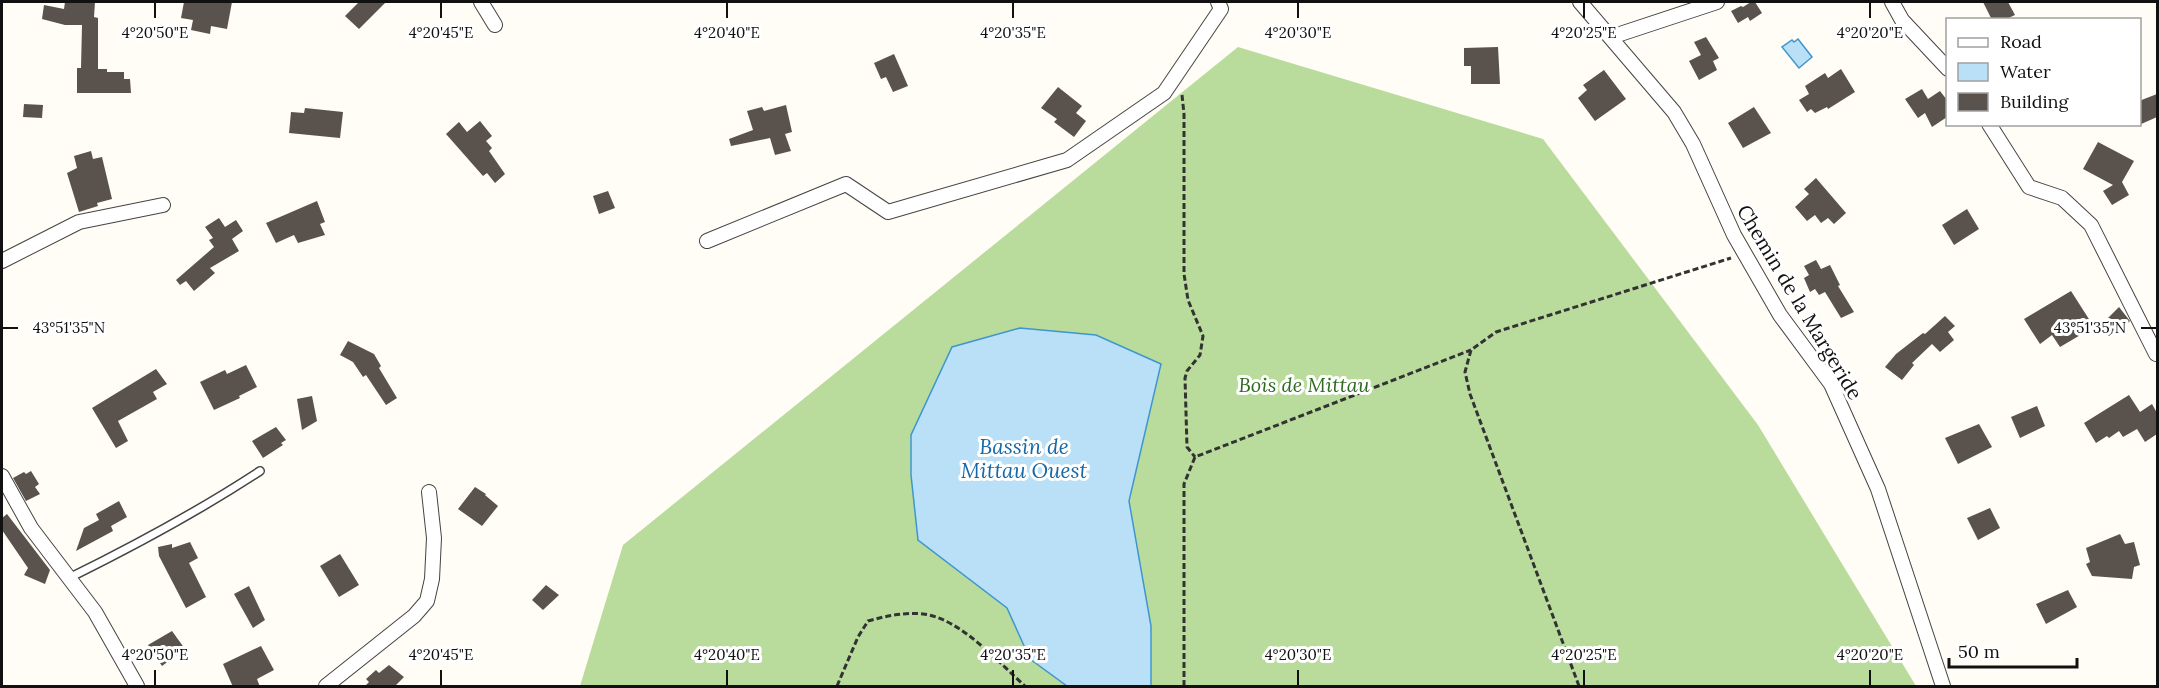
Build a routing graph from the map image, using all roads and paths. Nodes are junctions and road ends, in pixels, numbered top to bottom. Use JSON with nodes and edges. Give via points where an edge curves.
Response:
{"nodes":[{"id":1,"x":482,"y":2,"type":"edge"},
{"id":2,"x":1218,"y":2,"type":"edge"},
{"id":3,"x":1580,"y":2,"type":"edge"},
{"id":4,"x":1717,"y":2,"type":"edge"},
{"id":5,"x":1892,"y":2,"type":"edge"},
{"id":6,"x":495,"y":25,"type":"dead end"},
{"id":7,"x":1611,"y":37,"type":"junction"},
{"id":8,"x":1946,"y":68,"type":"edge"},
{"id":9,"x":1179,"y":71,"type":"junction"},
{"id":10,"x":1990,"y":126,"type":"edge"},
{"id":11,"x":163,"y":205,"type":"dead end"},
{"id":12,"x":706,"y":241,"type":"dead end"},
{"id":13,"x":1744,"y":254,"type":"junction"},
{"id":14,"x":2,"y":261,"type":"edge"},
{"id":15,"x":1471,"y":350,"type":"junction"},
{"id":16,"x":2157,"y":354,"type":"edge"},
{"id":17,"x":1195,"y":457,"type":"junction"},
{"id":18,"x":260,"y":471,"type":"dead end"},
{"id":19,"x":2,"y":476,"type":"edge"},
{"id":20,"x":429,"y":492,"type":"dead end"},
{"id":21,"x":69,"y":578,"type":"junction"},
{"id":22,"x":137,"y":687,"type":"edge"},
{"id":23,"x":326,"y":687,"type":"edge"},
{"id":24,"x":837,"y":687,"type":"edge"},
{"id":25,"x":1025,"y":687,"type":"edge"},
{"id":26,"x":1184,"y":687,"type":"edge"},
{"id":27,"x":1580,"y":687,"type":"edge"},
{"id":28,"x":1943,"y":687,"type":"edge"}],
"edges":[{"from":1,"to":6,"type":"street"},
{"from":2,"to":9,"type":"street","via":[[1221,9]]},
{"from":3,"to":7,"type":"street","name":"Chemin de la Margeride"},
{"from":4,"to":7,"type":"street"},
{"from":5,"to":8,"type":"street","via":[[1902,20]]},
{"from":7,"to":13,"type":"street","name":"Chemin de la Margeride","via":[[1674,112]]},
{"from":9,"to":12,"type":"street","via":[[1164,93],[1067,160],[888,212],[846,184]]},
{"from":9,"to":17,"type":"path","via":[[1184,114],[1184,274],[1188,300],[1203,336],[1200,355],[1185,378],[1187,447]]},
{"from":10,"to":16,"type":"street","via":[[2029,187],[2062,198],[2091,225]]},
{"from":11,"to":14,"type":"street","via":[[79,222]]},
{"from":13,"to":15,"type":"path","via":[[1496,332]]},
{"from":13,"to":28,"type":"street","name":"Chemin de la Margeride","via":[[1780,315],[1831,384],[1878,489]]},
{"from":15,"to":17,"type":"path"},
{"from":15,"to":27,"type":"path","via":[[1465,372],[1470,394]]},
{"from":17,"to":26,"type":"path","via":[[1184,484]]},
{"from":18,"to":21,"type":"lane"},
{"from":19,"to":21,"type":"street","via":[[31,528]]},
{"from":20,"to":23,"type":"street","via":[[434,538],[427,601]]},
{"from":21,"to":22,"type":"street","via":[[94,612]]},
{"from":24,"to":25,"type":"path","via":[[868,621],[897,614],[926,614],[962,629]]}]}
